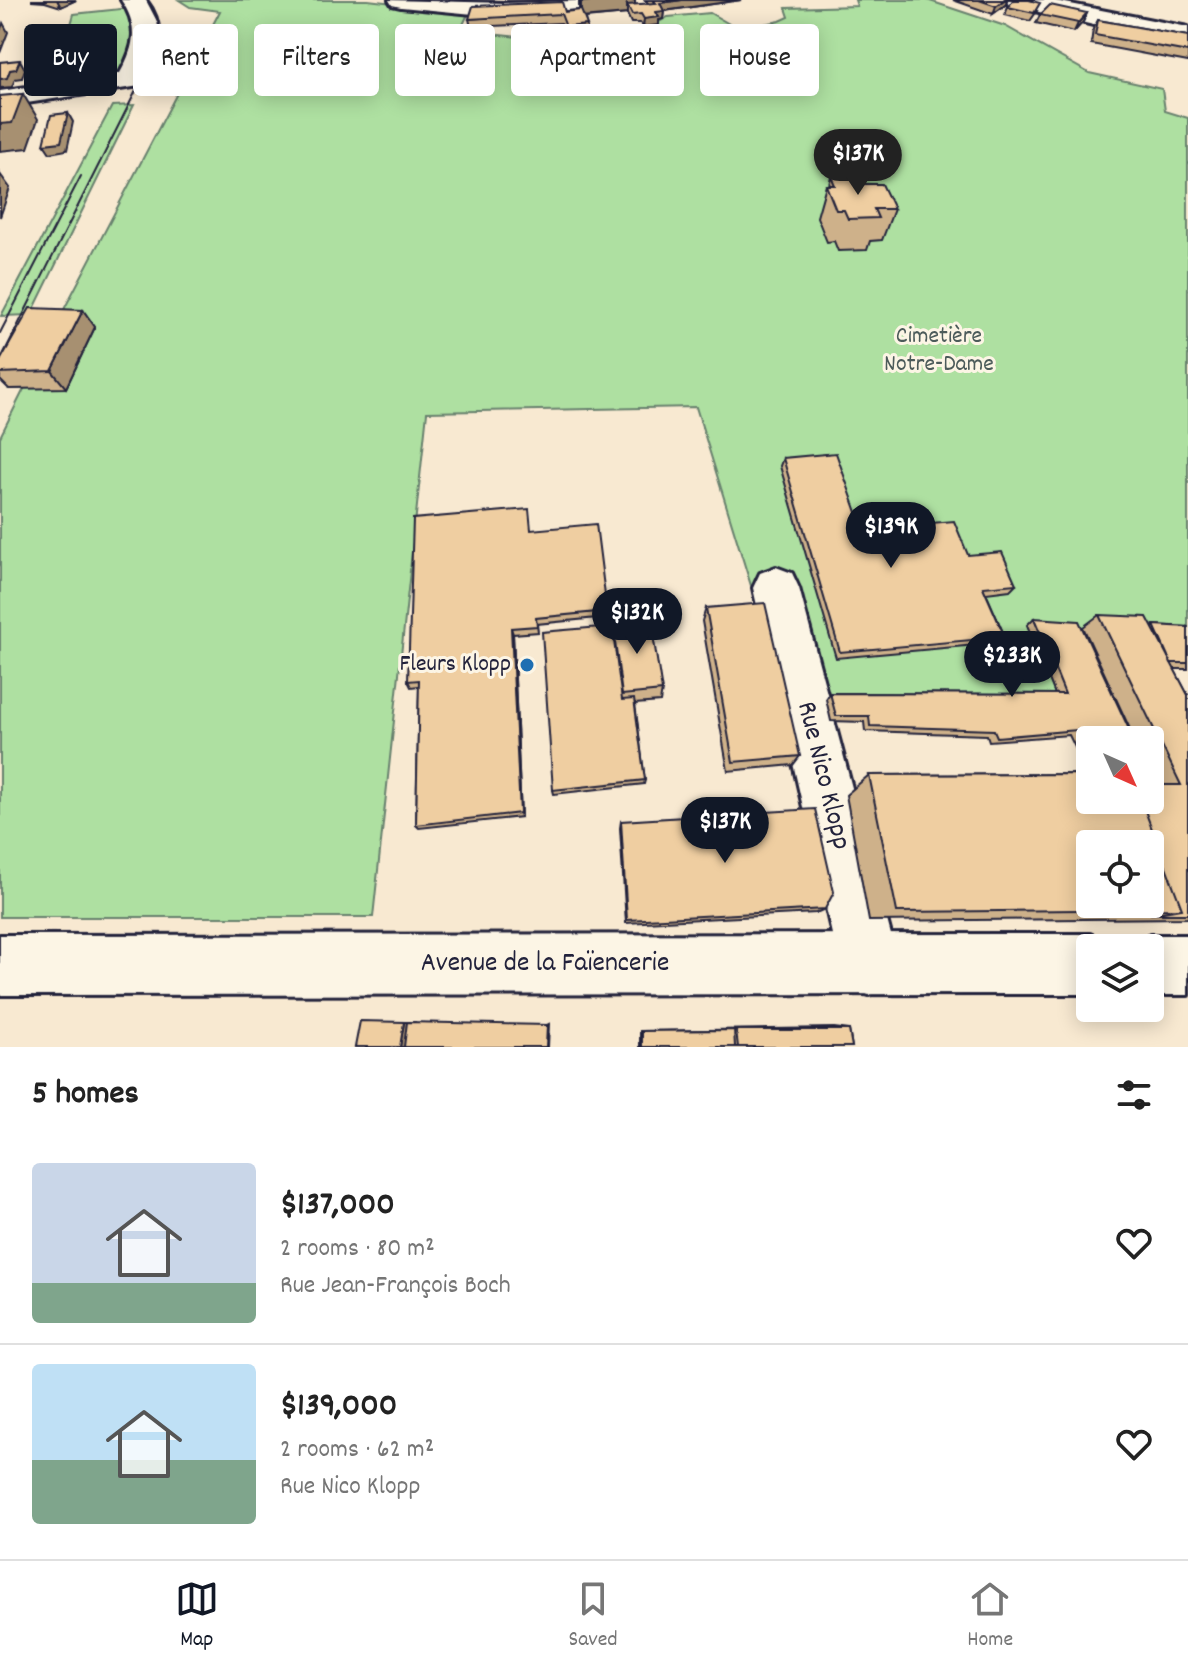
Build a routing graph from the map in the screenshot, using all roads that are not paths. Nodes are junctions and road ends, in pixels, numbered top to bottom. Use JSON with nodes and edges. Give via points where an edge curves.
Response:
{"nodes":[{"id":1,"x":133,"y":0,"type":"edge"},
{"id":2,"x":401,"y":0,"type":"edge"},
{"id":3,"x":599,"y":0,"type":"edge"},
{"id":4,"x":1018,"y":0,"type":"edge"},
{"id":5,"x":427,"y":2,"type":"edge"},
{"id":6,"x":1188,"y":35,"type":"edge"},
{"id":7,"x":0,"y":99,"type":"edge"},
{"id":8,"x":776,"y":588,"type":"dead end"},
{"id":9,"x":1076,"y":964,"type":"edge"},
{"id":10,"x":0,"y":965,"type":"edge"},
{"id":11,"x":869,"y":965,"type":"junction"},
{"id":12,"x":1164,"y":965,"type":"edge"},
{"id":13,"x":1188,"y":965,"type":"edge"}],
"edges":[{"from":1,"to":7,"type":"street","via":[[144,13],[149,33],[130,80]]},
{"from":2,"to":5,"type":"street"},
{"from":3,"to":5,"type":"street","via":[[504,10]]},
{"from":4,"to":6,"type":"street"},
{"from":8,"to":11,"type":"street","name":"Rue Nico Klopp"},
{"from":9,"to":11,"type":"street","name":"Avenue de la Faïencerie"},
{"from":10,"to":11,"type":"street","name":"Avenue de la Faïencerie"},
{"from":12,"to":13,"type":"street"}]}
